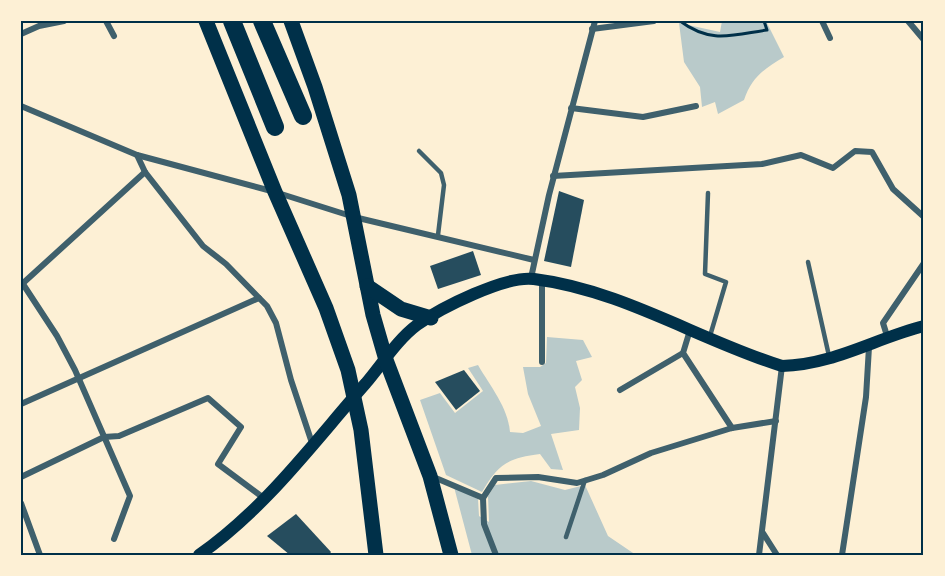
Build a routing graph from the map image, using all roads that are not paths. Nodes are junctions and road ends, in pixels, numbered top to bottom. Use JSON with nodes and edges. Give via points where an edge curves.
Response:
{"nodes":[{"id":1,"x":64,"y":21,"type":"edge"},
{"id":2,"x":106,"y":21,"type":"edge"},
{"id":3,"x":206,"y":21,"type":"edge"},
{"id":4,"x":232,"y":21,"type":"edge"},
{"id":5,"x":262,"y":21,"type":"edge"},
{"id":6,"x":291,"y":21,"type":"edge"},
{"id":7,"x":595,"y":21,"type":"edge"},
{"id":8,"x":654,"y":21,"type":"edge"},
{"id":9,"x":822,"y":21,"type":"edge"},
{"id":10,"x":908,"y":21,"type":"edge"},
{"id":11,"x":592,"y":29,"type":"junction"},
{"id":12,"x":21,"y":34,"type":"edge"},
{"id":13,"x":114,"y":36,"type":"dead end"},
{"id":14,"x":830,"y":38,"type":"dead end"},
{"id":15,"x":924,"y":40,"type":"edge"},
{"id":16,"x":21,"y":106,"type":"edge"},
{"id":17,"x":696,"y":106,"type":"dead end"},
{"id":18,"x":571,"y":108,"type":"junction"},
{"id":19,"x":303,"y":116,"type":"dead end"},
{"id":20,"x":275,"y":127,"type":"dead end"},
{"id":21,"x":419,"y":151,"type":"dead end"},
{"id":22,"x":137,"y":155,"type":"junction"},
{"id":23,"x":145,"y":172,"type":"junction"},
{"id":24,"x":554,"y":176,"type":"junction"},
{"id":25,"x":275,"y":192,"type":"junction"},
{"id":26,"x":708,"y":193,"type":"dead end"},
{"id":27,"x":354,"y":217,"type":"junction"},
{"id":28,"x":924,"y":217,"type":"edge"},
{"id":29,"x":438,"y":235,"type":"junction"},
{"id":30,"x":534,"y":260,"type":"junction"},
{"id":31,"x":808,"y":262,"type":"dead end"},
{"id":32,"x":924,"y":263,"type":"edge"},
{"id":33,"x":536,"y":279,"type":"junction"},
{"id":34,"x":22,"y":283,"type":"edge"},
{"id":35,"x":367,"y":286,"type":"junction"},
{"id":36,"x":259,"y":298,"type":"junction"},
{"id":37,"x":431,"y":318,"type":"junction"},
{"id":38,"x":924,"y":327,"type":"edge"},
{"id":39,"x":690,"y":330,"type":"junction"},
{"id":40,"x":710,"y":339,"type":"junction"},
{"id":41,"x":888,"y":339,"type":"junction"},
{"id":42,"x":869,"y":347,"type":"junction"},
{"id":43,"x":684,"y":353,"type":"junction"},
{"id":44,"x":829,"y":359,"type":"junction"},
{"id":45,"x":386,"y":360,"type":"junction"},
{"id":46,"x":542,"y":362,"type":"dead end"},
{"id":47,"x":782,"y":366,"type":"junction"},
{"id":48,"x":79,"y":378,"type":"junction"},
{"id":49,"x":620,"y":390,"type":"dead end"},
{"id":50,"x":354,"y":396,"type":"junction"},
{"id":51,"x":21,"y":404,"type":"edge"},
{"id":52,"x":776,"y":421,"type":"junction"},
{"id":53,"x":732,"y":428,"type":"junction"},
{"id":54,"x":104,"y":437,"type":"junction"},
{"id":55,"x":313,"y":447,"type":"junction"},
{"id":56,"x":430,"y":476,"type":"junction"},
{"id":57,"x":21,"y":477,"type":"edge"},
{"id":58,"x":585,"y":480,"type":"junction"},
{"id":59,"x":483,"y":498,"type":"junction"},
{"id":60,"x":265,"y":499,"type":"junction"},
{"id":61,"x":21,"y":503,"type":"edge"},
{"id":62,"x":763,"y":533,"type":"junction"},
{"id":63,"x":566,"y":537,"type":"dead end"},
{"id":64,"x":114,"y":540,"type":"dead end"},
{"id":65,"x":40,"y":555,"type":"edge"},
{"id":66,"x":199,"y":555,"type":"edge"},
{"id":67,"x":376,"y":555,"type":"edge"},
{"id":68,"x":451,"y":555,"type":"edge"},
{"id":69,"x":496,"y":555,"type":"edge"},
{"id":70,"x":759,"y":555,"type":"edge"},
{"id":71,"x":777,"y":555,"type":"edge"},
{"id":72,"x":842,"y":555,"type":"edge"}],
"edges":[{"from":1,"to":12,"type":"street"},
{"from":2,"to":13,"type":"street"},
{"from":3,"to":25,"type":"main road"},
{"from":4,"to":20,"type":"highway"},
{"from":5,"to":19,"type":"highway"},
{"from":6,"to":27,"type":"main road"},
{"from":7,"to":11,"type":"street"},
{"from":8,"to":11,"type":"street"},
{"from":9,"to":14,"type":"street"},
{"from":10,"to":15,"type":"street"},
{"from":11,"to":18,"type":"street"},
{"from":16,"to":22,"type":"street"},
{"from":17,"to":18,"type":"street","via":[[643,117]]},
{"from":18,"to":24,"type":"street"},
{"from":21,"to":29,"type":"lane","via":[[441,173]]},
{"from":22,"to":23,"type":"street"},
{"from":22,"to":25,"type":"street"},
{"from":23,"to":34,"type":"street"},
{"from":23,"to":36,"type":"street","via":[[203,246]]},
{"from":24,"to":28,"type":"street","via":[[762,164],[801,155],[833,168],[855,151],[872,152],[893,189]]},
{"from":24,"to":30,"type":"street"},
{"from":25,"to":27,"type":"street"},
{"from":25,"to":50,"type":"main road","via":[[338,338]]},
{"from":26,"to":40,"type":"lane","via":[[705,274],[726,282]]},
{"from":27,"to":29,"type":"street"},
{"from":27,"to":35,"type":"main road"},
{"from":29,"to":30,"type":"street"},
{"from":30,"to":33,"type":"street"},
{"from":31,"to":44,"type":"lane"},
{"from":32,"to":41,"type":"street","via":[[883,323]]},
{"from":33,"to":37,"type":"main road","via":[[493,286]]},
{"from":33,"to":39,"type":"main road","via":[[596,292]]},
{"from":33,"to":46,"type":"street"},
{"from":34,"to":48,"type":"street"},
{"from":35,"to":37,"type":"main road","via":[[401,309]]},
{"from":35,"to":45,"type":"main road"},
{"from":36,"to":48,"type":"street"},
{"from":36,"to":55,"type":"street","via":[[276,322]]},
{"from":37,"to":45,"type":"main road","via":[[417,325]]},
{"from":38,"to":41,"type":"main road"},
{"from":39,"to":40,"type":"main road"},
{"from":39,"to":43,"type":"street"},
{"from":40,"to":47,"type":"main road"},
{"from":41,"to":42,"type":"main road"},
{"from":42,"to":44,"type":"main road"},
{"from":42,"to":72,"type":"street","via":[[866,397]]},
{"from":43,"to":49,"type":"street"},
{"from":43,"to":53,"type":"street"},
{"from":44,"to":47,"type":"main road"},
{"from":45,"to":50,"type":"main road"},
{"from":45,"to":56,"type":"main road"},
{"from":47,"to":52,"type":"street"},
{"from":48,"to":51,"type":"street"},
{"from":48,"to":54,"type":"street"},
{"from":50,"to":55,"type":"main road"},
{"from":50,"to":67,"type":"main road"},
{"from":52,"to":53,"type":"street"},
{"from":52,"to":62,"type":"street"},
{"from":53,"to":58,"type":"street","via":[[651,453]]},
{"from":54,"to":57,"type":"street"},
{"from":54,"to":60,"type":"street","via":[[119,436],[208,398],[241,427],[218,464]]},
{"from":54,"to":64,"type":"street","via":[[130,496]]},
{"from":55,"to":60,"type":"main road"},
{"from":56,"to":59,"type":"street"},
{"from":56,"to":68,"type":"main road"},
{"from":58,"to":59,"type":"street","via":[[577,483],[538,477],[496,478]]},
{"from":58,"to":63,"type":"lane"},
{"from":59,"to":69,"type":"street","via":[[484,524]]},
{"from":60,"to":66,"type":"main road"},
{"from":61,"to":65,"type":"street"},
{"from":62,"to":70,"type":"street"},
{"from":62,"to":71,"type":"street"}]}
